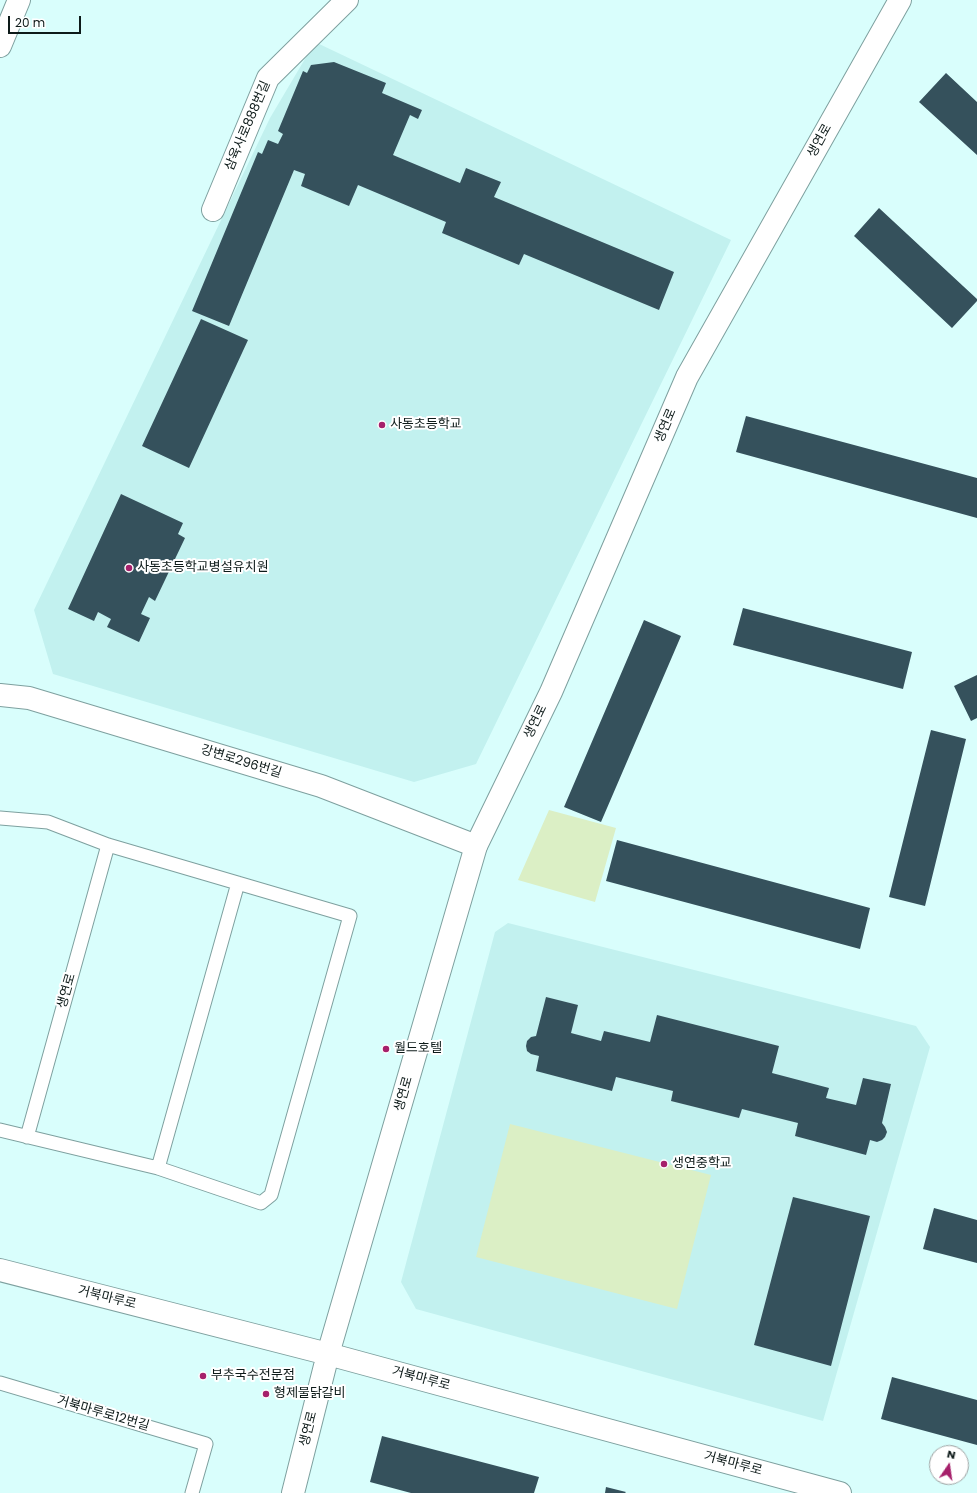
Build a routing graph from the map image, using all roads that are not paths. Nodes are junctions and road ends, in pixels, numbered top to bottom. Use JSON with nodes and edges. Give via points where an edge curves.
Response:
{"nodes":[{"id":1,"x":19,"y":0,"type":"edge"},
{"id":2,"x":347,"y":0,"type":"edge"},
{"id":3,"x":900,"y":0,"type":"edge"},
{"id":4,"x":0,"y":46,"type":"edge"},
{"id":5,"x":213,"y":210,"type":"dead end"},
{"id":6,"x":0,"y":696,"type":"edge"},
{"id":7,"x":0,"y":818,"type":"edge"},
{"id":8,"x":108,"y":845,"type":"junction"},
{"id":9,"x":476,"y":846,"type":"junction"},
{"id":10,"x":238,"y":883,"type":"junction"},
{"id":11,"x":0,"y":1130,"type":"edge"},
{"id":12,"x":27,"y":1137,"type":"junction"},
{"id":13,"x":158,"y":1168,"type":"junction"},
{"id":14,"x":0,"y":1270,"type":"edge"},
{"id":15,"x":328,"y":1354,"type":"junction"},
{"id":16,"x":0,"y":1384,"type":"edge"},
{"id":17,"x":192,"y":1493,"type":"edge"},
{"id":18,"x":294,"y":1493,"type":"edge"},
{"id":19,"x":840,"y":1493,"type":"edge"}],
"edges":[{"from":1,"to":4,"type":"street"},
{"from":2,"to":5,"type":"street","name":"삼육사로888번길","via":[[268,78]]},
{"from":3,"to":9,"type":"street","name":"생연로","via":[[687,376],[551,692]]},
{"from":6,"to":9,"type":"street","name":"강변로296번길","via":[[29,698],[321,786]]},
{"from":7,"to":8,"type":"lane","via":[[48,822]]},
{"from":8,"to":10,"type":"lane"},
{"from":8,"to":12,"type":"lane","name":"생연로"},
{"from":9,"to":15,"type":"street","name":"생연로"},
{"from":10,"to":13,"type":"lane"},
{"from":10,"to":13,"type":"lane","via":[[350,916],[271,1196],[261,1203]]},
{"from":11,"to":12,"type":"lane"},
{"from":12,"to":13,"type":"lane"},
{"from":14,"to":15,"type":"street","name":"거북마루로"},
{"from":15,"to":18,"type":"street","name":"생연로"},
{"from":15,"to":19,"type":"street","name":"거북마루로"},
{"from":16,"to":17,"type":"lane","name":"거북마루로12번길","via":[[206,1444]]}]}
